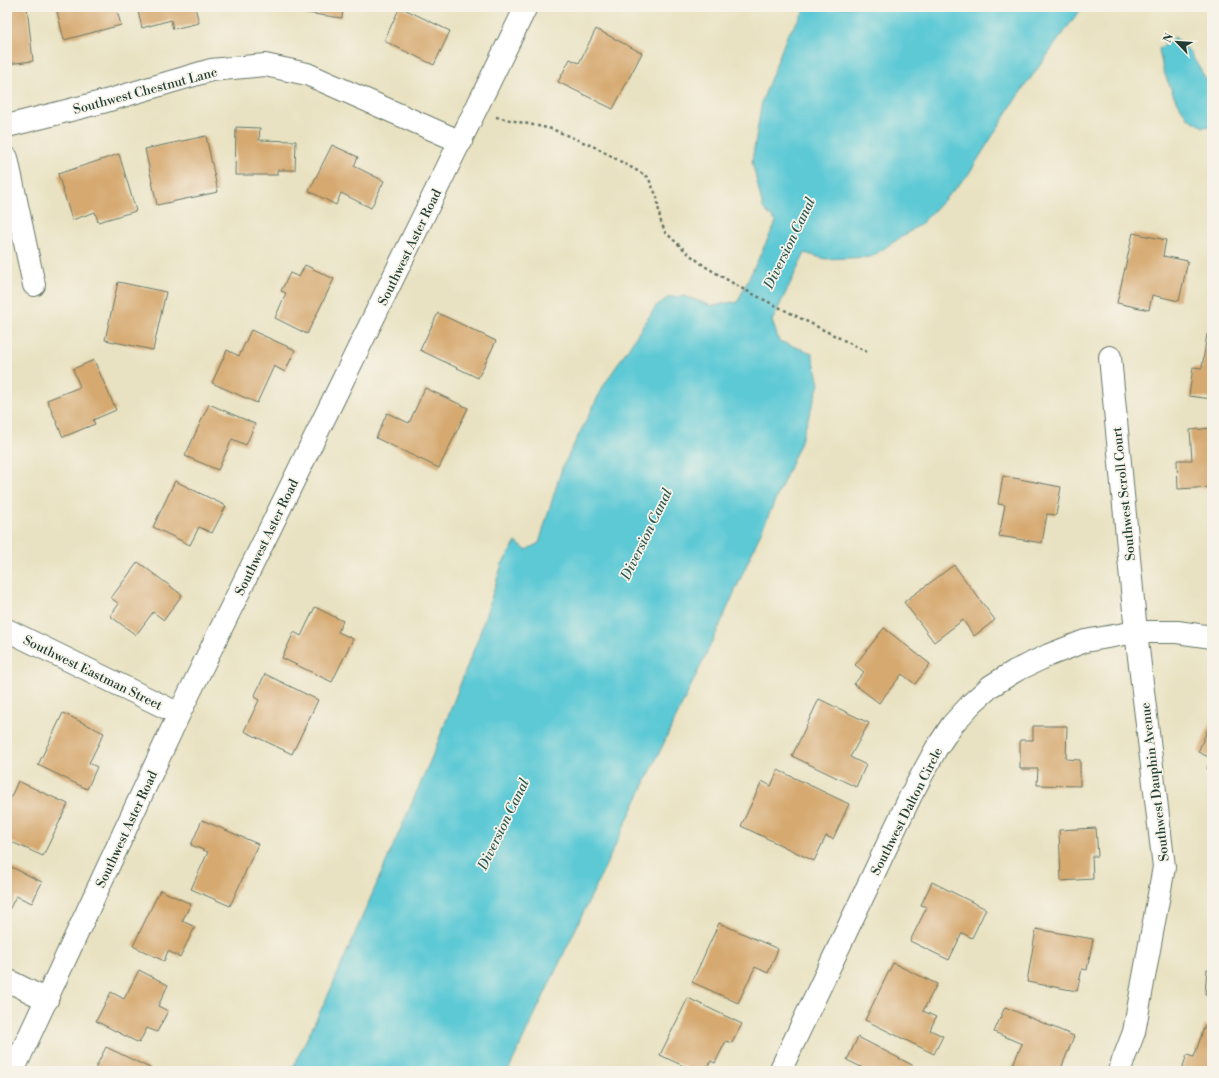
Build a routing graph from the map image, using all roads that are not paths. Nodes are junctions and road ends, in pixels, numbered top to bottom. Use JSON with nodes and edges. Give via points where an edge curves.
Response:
{"nodes":[{"id":1,"x":526,"y":7,"type":"edge"},
{"id":2,"x":7,"y":126,"type":"edge"},
{"id":3,"x":461,"y":142,"type":"junction"},
{"id":4,"x":7,"y":158,"type":"edge"},
{"id":5,"x":34,"y":285,"type":"dead end"},
{"id":6,"x":1110,"y":357,"type":"dead end"},
{"id":7,"x":7,"y":630,"type":"edge"},
{"id":8,"x":1136,"y":632,"type":"junction"},
{"id":9,"x":1212,"y":637,"type":"edge"},
{"id":10,"x":179,"y":714,"type":"junction"},
{"id":11,"x":7,"y":980,"type":"edge"},
{"id":12,"x":47,"y":1000,"type":"junction"},
{"id":13,"x":13,"y":1071,"type":"edge"},
{"id":14,"x":780,"y":1071,"type":"edge"},
{"id":15,"x":1119,"y":1071,"type":"edge"}],
"edges":[{"from":1,"to":3,"type":"street","name":"Southwest Aster Road"},
{"from":2,"to":3,"type":"street","name":"Southwest Chestnut Lane","via":[[106,101],[211,70],[265,65],[307,74]]},
{"from":3,"to":10,"type":"street","name":"Southwest Aster Road"},
{"from":4,"to":5,"type":"street"},
{"from":6,"to":8,"type":"street","name":"Southwest Scroll Court"},
{"from":7,"to":10,"type":"street","name":"Southwest Eastman Street"},
{"from":8,"to":9,"type":"street","name":"Southwest Dalton Circle","via":[[1177,632]]},
{"from":8,"to":14,"type":"street","name":"Southwest Dalton Circle","via":[[1085,641],[1015,671],[991,686],[952,725],[911,794]]},
{"from":8,"to":15,"type":"street","name":"Southwest Dauphin Avenue","via":[[1164,867],[1134,1032]]},
{"from":10,"to":12,"type":"street","name":"Southwest Aster Road"},
{"from":11,"to":12,"type":"street"},
{"from":12,"to":13,"type":"street","name":"Southwest Aster Road"}]}
